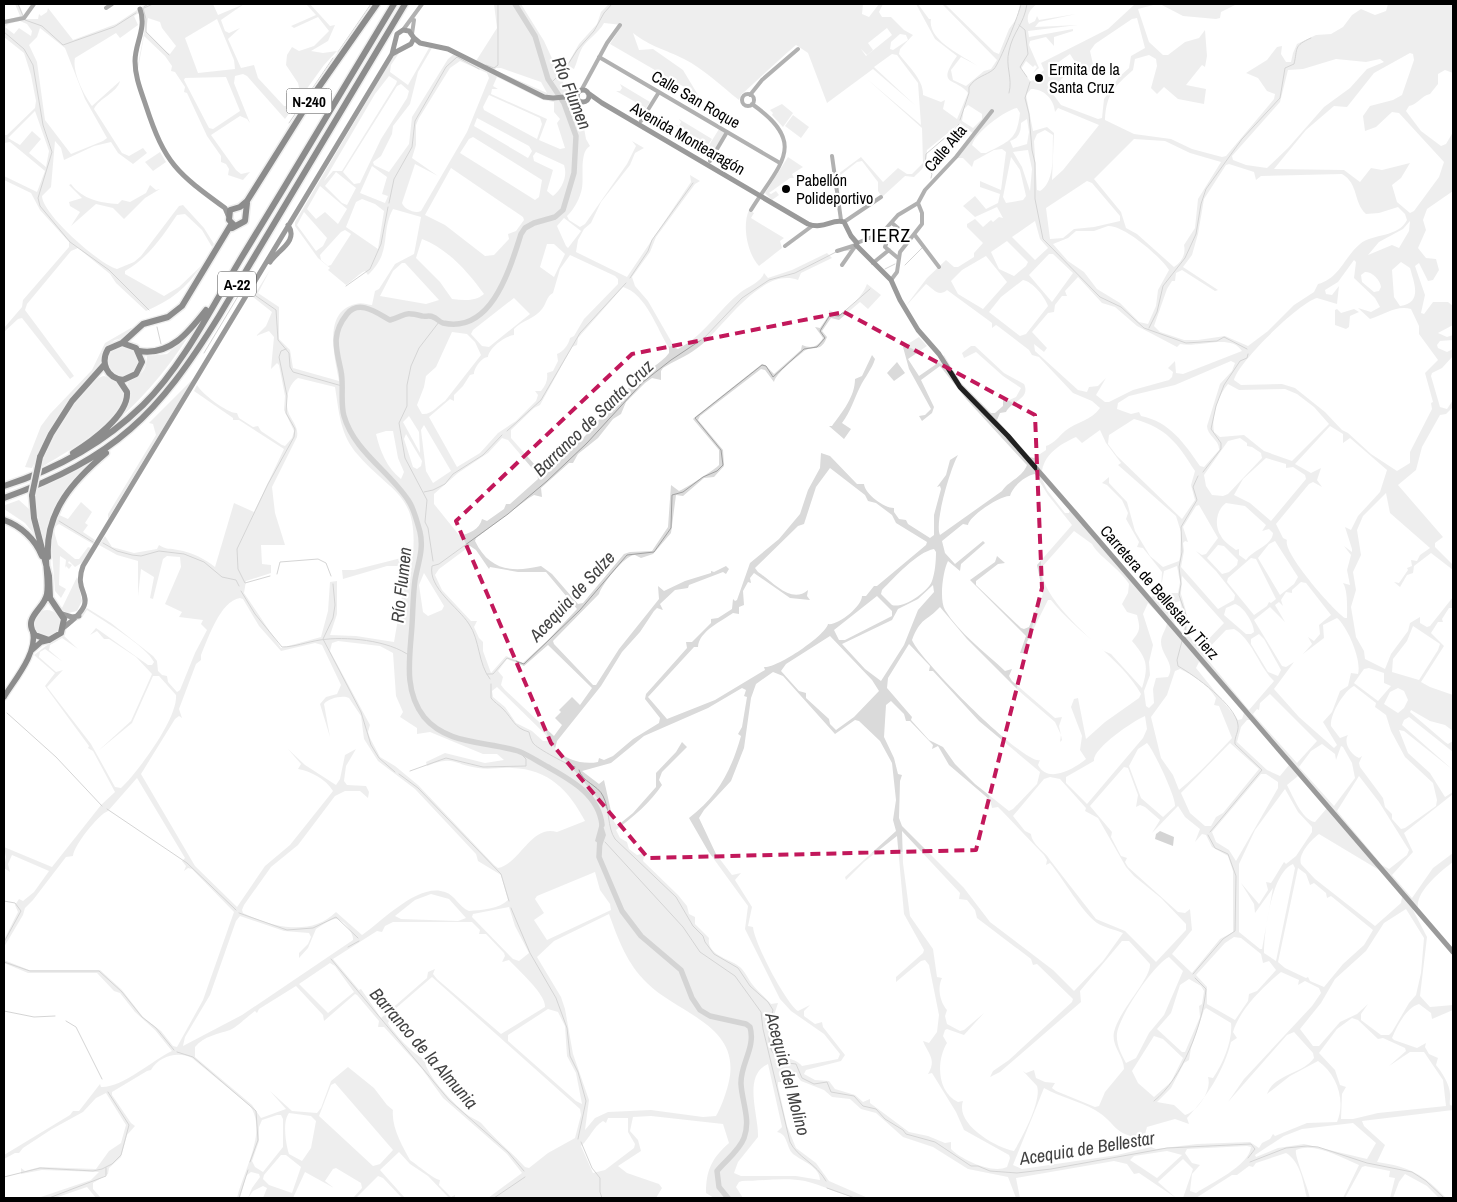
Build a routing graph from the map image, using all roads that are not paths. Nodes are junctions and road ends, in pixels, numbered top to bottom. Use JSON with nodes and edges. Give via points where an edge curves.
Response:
{"nodes":[{"id":1,"x":34,"y":4,"type":"edge"},
{"id":2,"x":112,"y":4,"type":"edge"},
{"id":3,"x":377,"y":4,"type":"edge"},
{"id":4,"x":394,"y":4,"type":"edge"},
{"id":5,"x":405,"y":4,"type":"edge"},
{"id":6,"x":422,"y":4,"type":"edge"},
{"id":7,"x":138,"y":7,"type":"edge"},
{"id":8,"x":106,"y":8,"type":"dead end"},
{"id":9,"x":418,"y":11,"type":"junction"},
{"id":10,"x":4,"y":22,"type":"edge"},
{"id":11,"x":620,"y":25,"type":"dead end"},
{"id":12,"x":403,"y":30,"type":"junction"},
{"id":13,"x":413,"y":36,"type":"junction"},
{"id":14,"x":396,"y":40,"type":"junction"},
{"id":15,"x":430,"y":44,"type":"junction"},
{"id":16,"x":409,"y":46,"type":"junction"},
{"id":17,"x":403,"y":47,"type":"junction"},
{"id":18,"x":798,"y":49,"type":"dead end"},
{"id":19,"x":392,"y":54,"type":"junction"},
{"id":20,"x":599,"y":57,"type":"junction"},
{"id":21,"x":582,"y":89,"type":"junction"},
{"id":22,"x":659,"y":92,"type":"junction"},
{"id":23,"x":588,"y":93,"type":"junction"},
{"id":24,"x":750,"y":95,"type":"junction"},
{"id":25,"x":575,"y":96,"type":"junction"},
{"id":26,"x":586,"y":101,"type":"junction"},
{"id":27,"x":602,"y":103,"type":"junction"},
{"id":28,"x":752,"y":104,"type":"junction"},
{"id":29,"x":992,"y":111,"type":"dead end"},
{"id":30,"x":642,"y":121,"type":"dead end"},
{"id":31,"x":727,"y":132,"type":"junction"},
{"id":32,"x":832,"y":156,"type":"dead end"},
{"id":33,"x":710,"y":161,"type":"dead end"},
{"id":34,"x":780,"y":163,"type":"junction"},
{"id":35,"x":760,"y":195,"type":"junction"},
{"id":36,"x":880,"y":197,"type":"dead end"},
{"id":37,"x":918,"y":203,"type":"junction"},
{"id":38,"x":242,"y":209,"type":"junction"},
{"id":39,"x":751,"y":210,"type":"dead end"},
{"id":40,"x":228,"y":211,"type":"junction"},
{"id":41,"x":842,"y":221,"type":"junction"},
{"id":42,"x":893,"y":222,"type":"junction"},
{"id":43,"x":233,"y":224,"type":"junction"},
{"id":44,"x":288,"y":225,"type":"junction"},
{"id":45,"x":812,"y":226,"type":"junction"},
{"id":46,"x":258,"y":230,"type":"junction"},
{"id":47,"x":882,"y":233,"type":"junction"},
{"id":48,"x":914,"y":234,"type":"junction"},
{"id":49,"x":888,"y":241,"type":"junction"},
{"id":50,"x":857,"y":244,"type":"junction"},
{"id":51,"x":785,"y":246,"type":"dead end"},
{"id":52,"x":889,"y":250,"type":"junction"},
{"id":53,"x":837,"y":251,"type":"dead end"},
{"id":54,"x":898,"y":258,"type":"junction"},
{"id":55,"x":874,"y":263,"type":"junction"},
{"id":56,"x":842,"y":265,"type":"dead end"},
{"id":57,"x":939,"y":266,"type":"dead end"},
{"id":58,"x":257,"y":278,"type":"junction"},
{"id":59,"x":891,"y":280,"type":"junction"},
{"id":60,"x":135,"y":331,"type":"junction"},
{"id":61,"x":122,"y":342,"type":"junction"},
{"id":62,"x":136,"y":349,"type":"junction"},
{"id":63,"x":104,"y":364,"type":"junction"},
{"id":64,"x":108,"y":372,"type":"junction"},
{"id":65,"x":98,"y":373,"type":"junction"},
{"id":66,"x":120,"y":380,"type":"junction"},
{"id":67,"x":149,"y":414,"type":"junction"},
{"id":68,"x":31,"y":477,"type":"junction"},
{"id":69,"x":4,"y":486,"type":"edge"},
{"id":70,"x":4,"y":498,"type":"edge"},
{"id":71,"x":4,"y":520,"type":"edge"},
{"id":72,"x":48,"y":576,"type":"junction"},
{"id":73,"x":48,"y":598,"type":"junction"},
{"id":74,"x":41,"y":607,"type":"junction"},
{"id":75,"x":55,"y":608,"type":"junction"},
{"id":76,"x":62,"y":614,"type":"junction"},
{"id":77,"x":79,"y":616,"type":"junction"},
{"id":78,"x":63,"y":628,"type":"junction"},
{"id":79,"x":33,"y":632,"type":"junction"},
{"id":80,"x":49,"y":640,"type":"junction"},
{"id":81,"x":30,"y":653,"type":"junction"},
{"id":82,"x":4,"y":697,"type":"edge"},
{"id":83,"x":1453,"y":952,"type":"edge"}],
"edges":[{"from":1,"to":10,"type":"street","via":[[24,18]]},
{"from":2,"to":8,"type":"street"},
{"from":3,"to":38,"type":"highway","number":"N-240","via":[[314,94]]},
{"from":4,"to":46,"type":"highway","number":"A-22"},
{"from":5,"to":67,"type":"highway","number":"A-22","via":[[190,363]]},
{"from":6,"to":9,"type":"street","number":"N-240"},
{"from":7,"to":40,"type":"street","via":[[143,24],[135,60],[139,85],[166,157],[197,188]]},
{"from":9,"to":12,"type":"street","number":"N-240"},
{"from":9,"to":13,"type":"street","number":"N-240","via":[[412,24]]},
{"from":11,"to":20,"type":"street"},
{"from":12,"to":13,"type":"street"},
{"from":12,"to":14,"type":"street","number":"N-240","via":[[398,32]]},
{"from":13,"to":15,"type":"street","via":[[420,43]]},
{"from":13,"to":16,"type":"street","number":"N-240"},
{"from":14,"to":17,"type":"street"},
{"from":14,"to":19,"type":"street","number":"N-240"},
{"from":15,"to":16,"type":"street"},
{"from":15,"to":25,"type":"street","via":[[448,49],[544,97]]},
{"from":16,"to":17,"type":"street","number":"N-240"},
{"from":17,"to":19,"type":"street","number":"N-240"},
{"from":18,"to":24,"type":"street","via":[[762,80]]},
{"from":19,"to":44,"type":"street","number":"N-240"},
{"from":20,"to":21,"type":"street"},
{"from":20,"to":22,"type":"street","name":"Calle San Roque"},
{"from":21,"to":23,"type":"street"},
{"from":21,"to":25,"type":"street"},
{"from":22,"to":30,"type":"street"},
{"from":22,"to":31,"type":"street","name":"Calle San Roque"},
{"from":23,"to":26,"type":"street"},
{"from":23,"to":27,"type":"street","name":"Avenida Montearagón"},
{"from":24,"to":28,"type":"street","via":[[754,100]]},
{"from":24,"to":28,"type":"street","via":[[744,96],[742,101],[747,106]]},
{"from":25,"to":26,"type":"street","via":[[581,102]]},
{"from":26,"to":27,"type":"street","name":"Avenida Montearagón"},
{"from":27,"to":35,"type":"street","name":"Avenida Montearagón"},
{"from":28,"to":34,"type":"street","via":[[778,127],[784,137],[785,152]]},
{"from":29,"to":37,"type":"street","name":"Calle Alta"},
{"from":31,"to":33,"type":"street"},
{"from":31,"to":34,"type":"street","name":"Calle San Roque"},
{"from":32,"to":41,"type":"street"},
{"from":34,"to":35,"type":"street"},
{"from":35,"to":39,"type":"street"},
{"from":35,"to":45,"type":"street","name":"Avenida Montearagón"},
{"from":36,"to":41,"type":"street"},
{"from":37,"to":42,"type":"street","name":"Calle Alta","via":[[901,212]]},
{"from":37,"to":48,"type":"street","via":[[922,224]]},
{"from":38,"to":40,"type":"highway"},
{"from":38,"to":43,"type":"highway","number":"N-240","via":[[245,221]]},
{"from":40,"to":43,"type":"highway"},
{"from":41,"to":45,"type":"street"},
{"from":41,"to":50,"type":"street","name":"Carretera de Bellestar y Tierz"},
{"from":42,"to":47,"type":"street","name":"Calle Alta"},
{"from":42,"to":49,"type":"street","via":[[898,229]]},
{"from":43,"to":60,"type":"highway","number":"N-240","via":[[182,306],[168,317],[142,324]]},
{"from":44,"to":58,"type":"street","number":"N-240"},
{"from":44,"to":58,"type":"street","via":[[290,240]]},
{"from":45,"to":51,"type":"street"},
{"from":46,"to":62,"type":"highway","via":[[205,312],[189,330],[162,351]]},
{"from":46,"to":68,"type":"highway","number":"A-22","via":[[188,345],[145,403],[98,443]]},
{"from":47,"to":49,"type":"street"},
{"from":47,"to":50,"type":"street"},
{"from":48,"to":54,"type":"street"},
{"from":48,"to":57,"type":"street"},
{"from":49,"to":52,"type":"street","via":[[885,247]]},
{"from":50,"to":53,"type":"street"},
{"from":50,"to":55,"type":"street","name":"Carretera de Bellestar y Tierz"},
{"from":50,"to":56,"type":"street"},
{"from":52,"to":54,"type":"street"},
{"from":52,"to":55,"type":"street"},
{"from":54,"to":59,"type":"street","via":[[897,272]]},
{"from":55,"to":59,"type":"street","name":"Carretera de Bellestar y Tierz"},
{"from":58,"to":77,"type":"street","number":"N-240","via":[[83,566],[80,579],[86,601]]},
{"from":59,"to":83,"type":"street","name":"Carretera de Bellestar y Tierz","via":[[918,330],[960,387],[1082,520]]},
{"from":60,"to":61,"type":"highway","number":"N-240"},
{"from":60,"to":62,"type":"highway"},
{"from":61,"to":62,"type":"highway"},
{"from":61,"to":63,"type":"highway","number":"N-240","via":[[108,349]]},
{"from":62,"to":66,"type":"highway","via":[[142,362],[139,371]]},
{"from":63,"to":64,"type":"highway"},
{"from":63,"to":65,"type":"highway","number":"N-240"},
{"from":64,"to":65,"type":"highway"},
{"from":64,"to":66,"type":"highway"},
{"from":65,"to":72,"type":"highway","number":"N-240","bridge":true,"via":[[72,400],[40,457],[32,495]]},
{"from":66,"to":68,"type":"highway","via":[[128,396],[120,414],[78,450]]},
{"from":67,"to":70,"type":"highway","number":"A-22","via":[[115,442],[74,468],[41,485]]},
{"from":67,"to":72,"type":"highway","via":[[79,478],[58,506],[49,530]]},
{"from":68,"to":69,"type":"highway","number":"A-22"},
{"from":71,"to":72,"type":"highway","via":[[30,538],[43,558]]},
{"from":72,"to":73,"type":"highway","number":"N-240"},
{"from":73,"to":74,"type":"highway"},
{"from":73,"to":75,"type":"highway"},
{"from":74,"to":75,"type":"highway"},
{"from":74,"to":79,"type":"highway","via":[[31,619]]},
{"from":75,"to":76,"type":"highway"},
{"from":76,"to":77,"type":"street"},
{"from":76,"to":78,"type":"highway"},
{"from":77,"to":78,"type":"street"},
{"from":78,"to":80,"type":"highway","via":[[58,636]]},
{"from":79,"to":80,"type":"highway"},
{"from":79,"to":81,"type":"main road","via":[[34,644]]},
{"from":80,"to":81,"type":"main road"},
{"from":81,"to":82,"type":"main road"}]}
